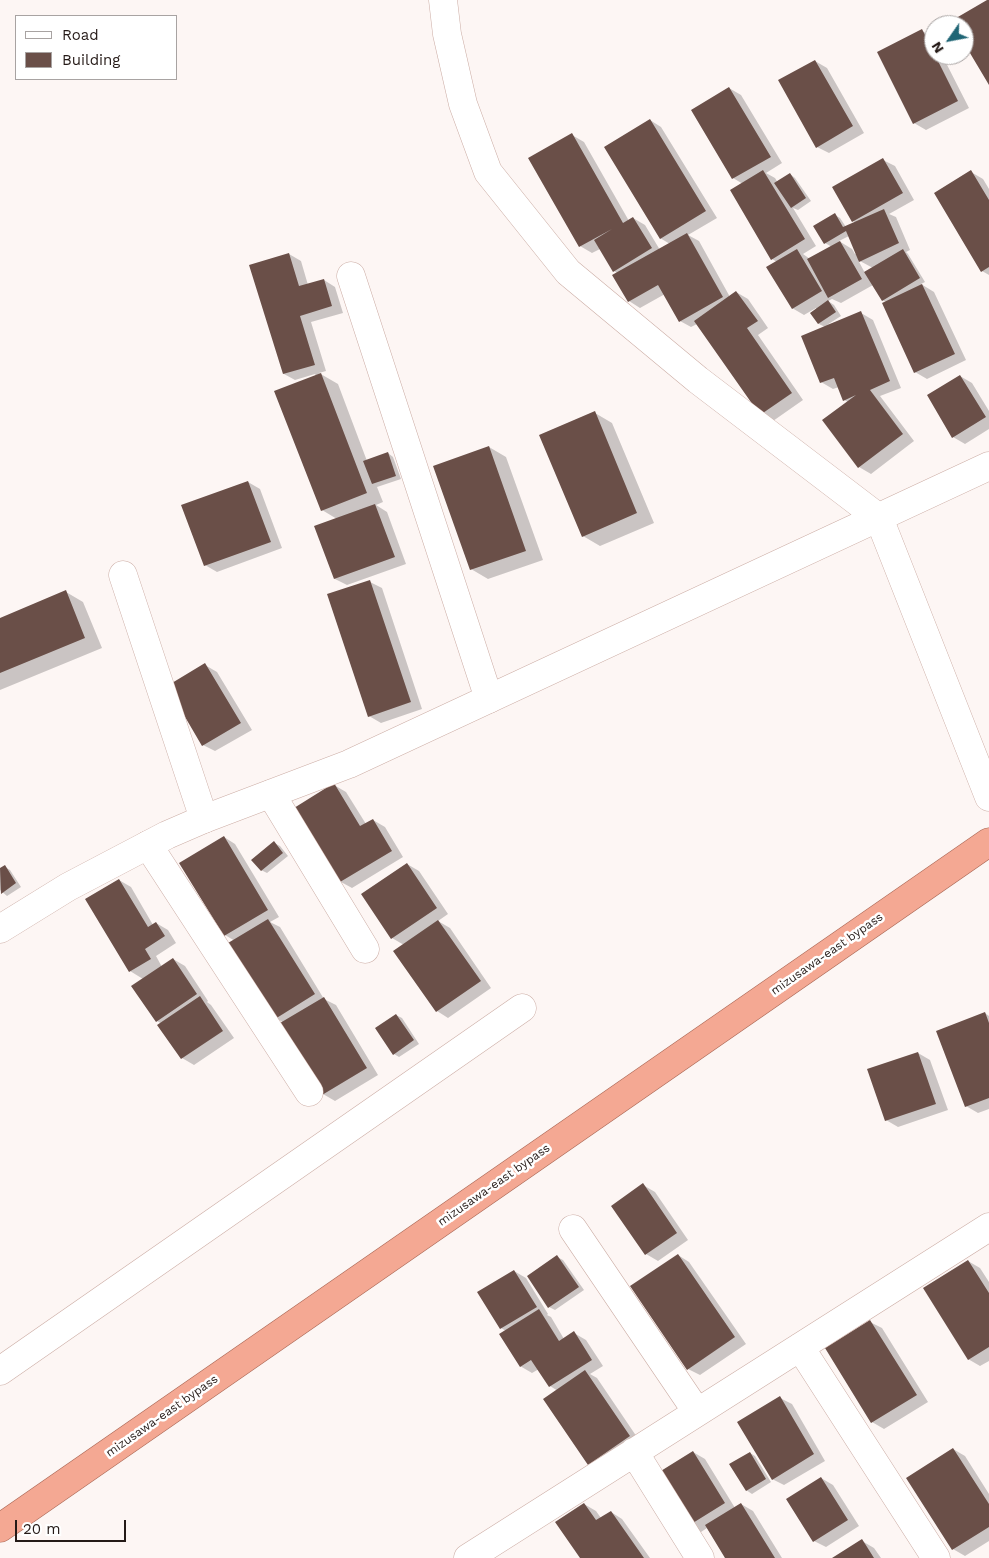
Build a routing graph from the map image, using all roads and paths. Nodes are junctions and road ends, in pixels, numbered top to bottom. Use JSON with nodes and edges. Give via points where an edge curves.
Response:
{"nodes":[{"id":1,"x":443,"y":0,"type":"edge"},
{"id":2,"x":351,"y":276,"type":"dead end"},
{"id":3,"x":989,"y":466,"type":"edge"},
{"id":4,"x":879,"y":518,"type":"junction"},
{"id":5,"x":123,"y":575,"type":"dead end"},
{"id":6,"x":489,"y":699,"type":"junction"},
{"id":7,"x":271,"y":794,"type":"junction"},
{"id":8,"x":989,"y":797,"type":"edge"},
{"id":9,"x":204,"y":819,"type":"junction"},
{"id":10,"x":989,"y":842,"type":"edge"},
{"id":11,"x":148,"y":845,"type":"junction"},
{"id":12,"x":0,"y":928,"type":"edge"},
{"id":13,"x":365,"y":950,"type":"dead end"},
{"id":14,"x":522,"y":1008,"type":"dead end"},
{"id":15,"x":308,"y":1092,"type":"dead end"},
{"id":16,"x":989,"y":1227,"type":"edge"},
{"id":17,"x":573,"y":1229,"type":"dead end"},
{"id":18,"x":800,"y":1347,"type":"junction"},
{"id":19,"x":0,"y":1371,"type":"edge"},
{"id":20,"x":697,"y":1412,"type":"junction"},
{"id":21,"x":634,"y":1452,"type":"junction"},
{"id":22,"x":0,"y":1528,"type":"edge"},
{"id":23,"x":468,"y":1558,"type":"edge"},
{"id":24,"x":700,"y":1558,"type":"edge"},
{"id":25,"x":936,"y":1558,"type":"edge"}],
"edges":[{"from":1,"to":4,"type":"street","via":[[463,104],[488,172],[568,272],[698,380]]},
{"from":2,"to":6,"type":"street"},
{"from":3,"to":4,"type":"street"},
{"from":4,"to":6,"type":"street"},
{"from":4,"to":8,"type":"street"},
{"from":5,"to":9,"type":"street"},
{"from":6,"to":7,"type":"street","via":[[349,764]]},
{"from":7,"to":9,"type":"street"},
{"from":7,"to":13,"type":"street"},
{"from":9,"to":11,"type":"street"},
{"from":10,"to":22,"type":"highway","name":"mizusawa-east bypass"},
{"from":11,"to":12,"type":"street"},
{"from":11,"to":15,"type":"street"},
{"from":14,"to":19,"type":"street"},
{"from":16,"to":18,"type":"street"},
{"from":17,"to":20,"type":"street"},
{"from":18,"to":20,"type":"street"},
{"from":18,"to":25,"type":"street"},
{"from":20,"to":21,"type":"street"},
{"from":21,"to":23,"type":"street"},
{"from":21,"to":24,"type":"street"}]}
